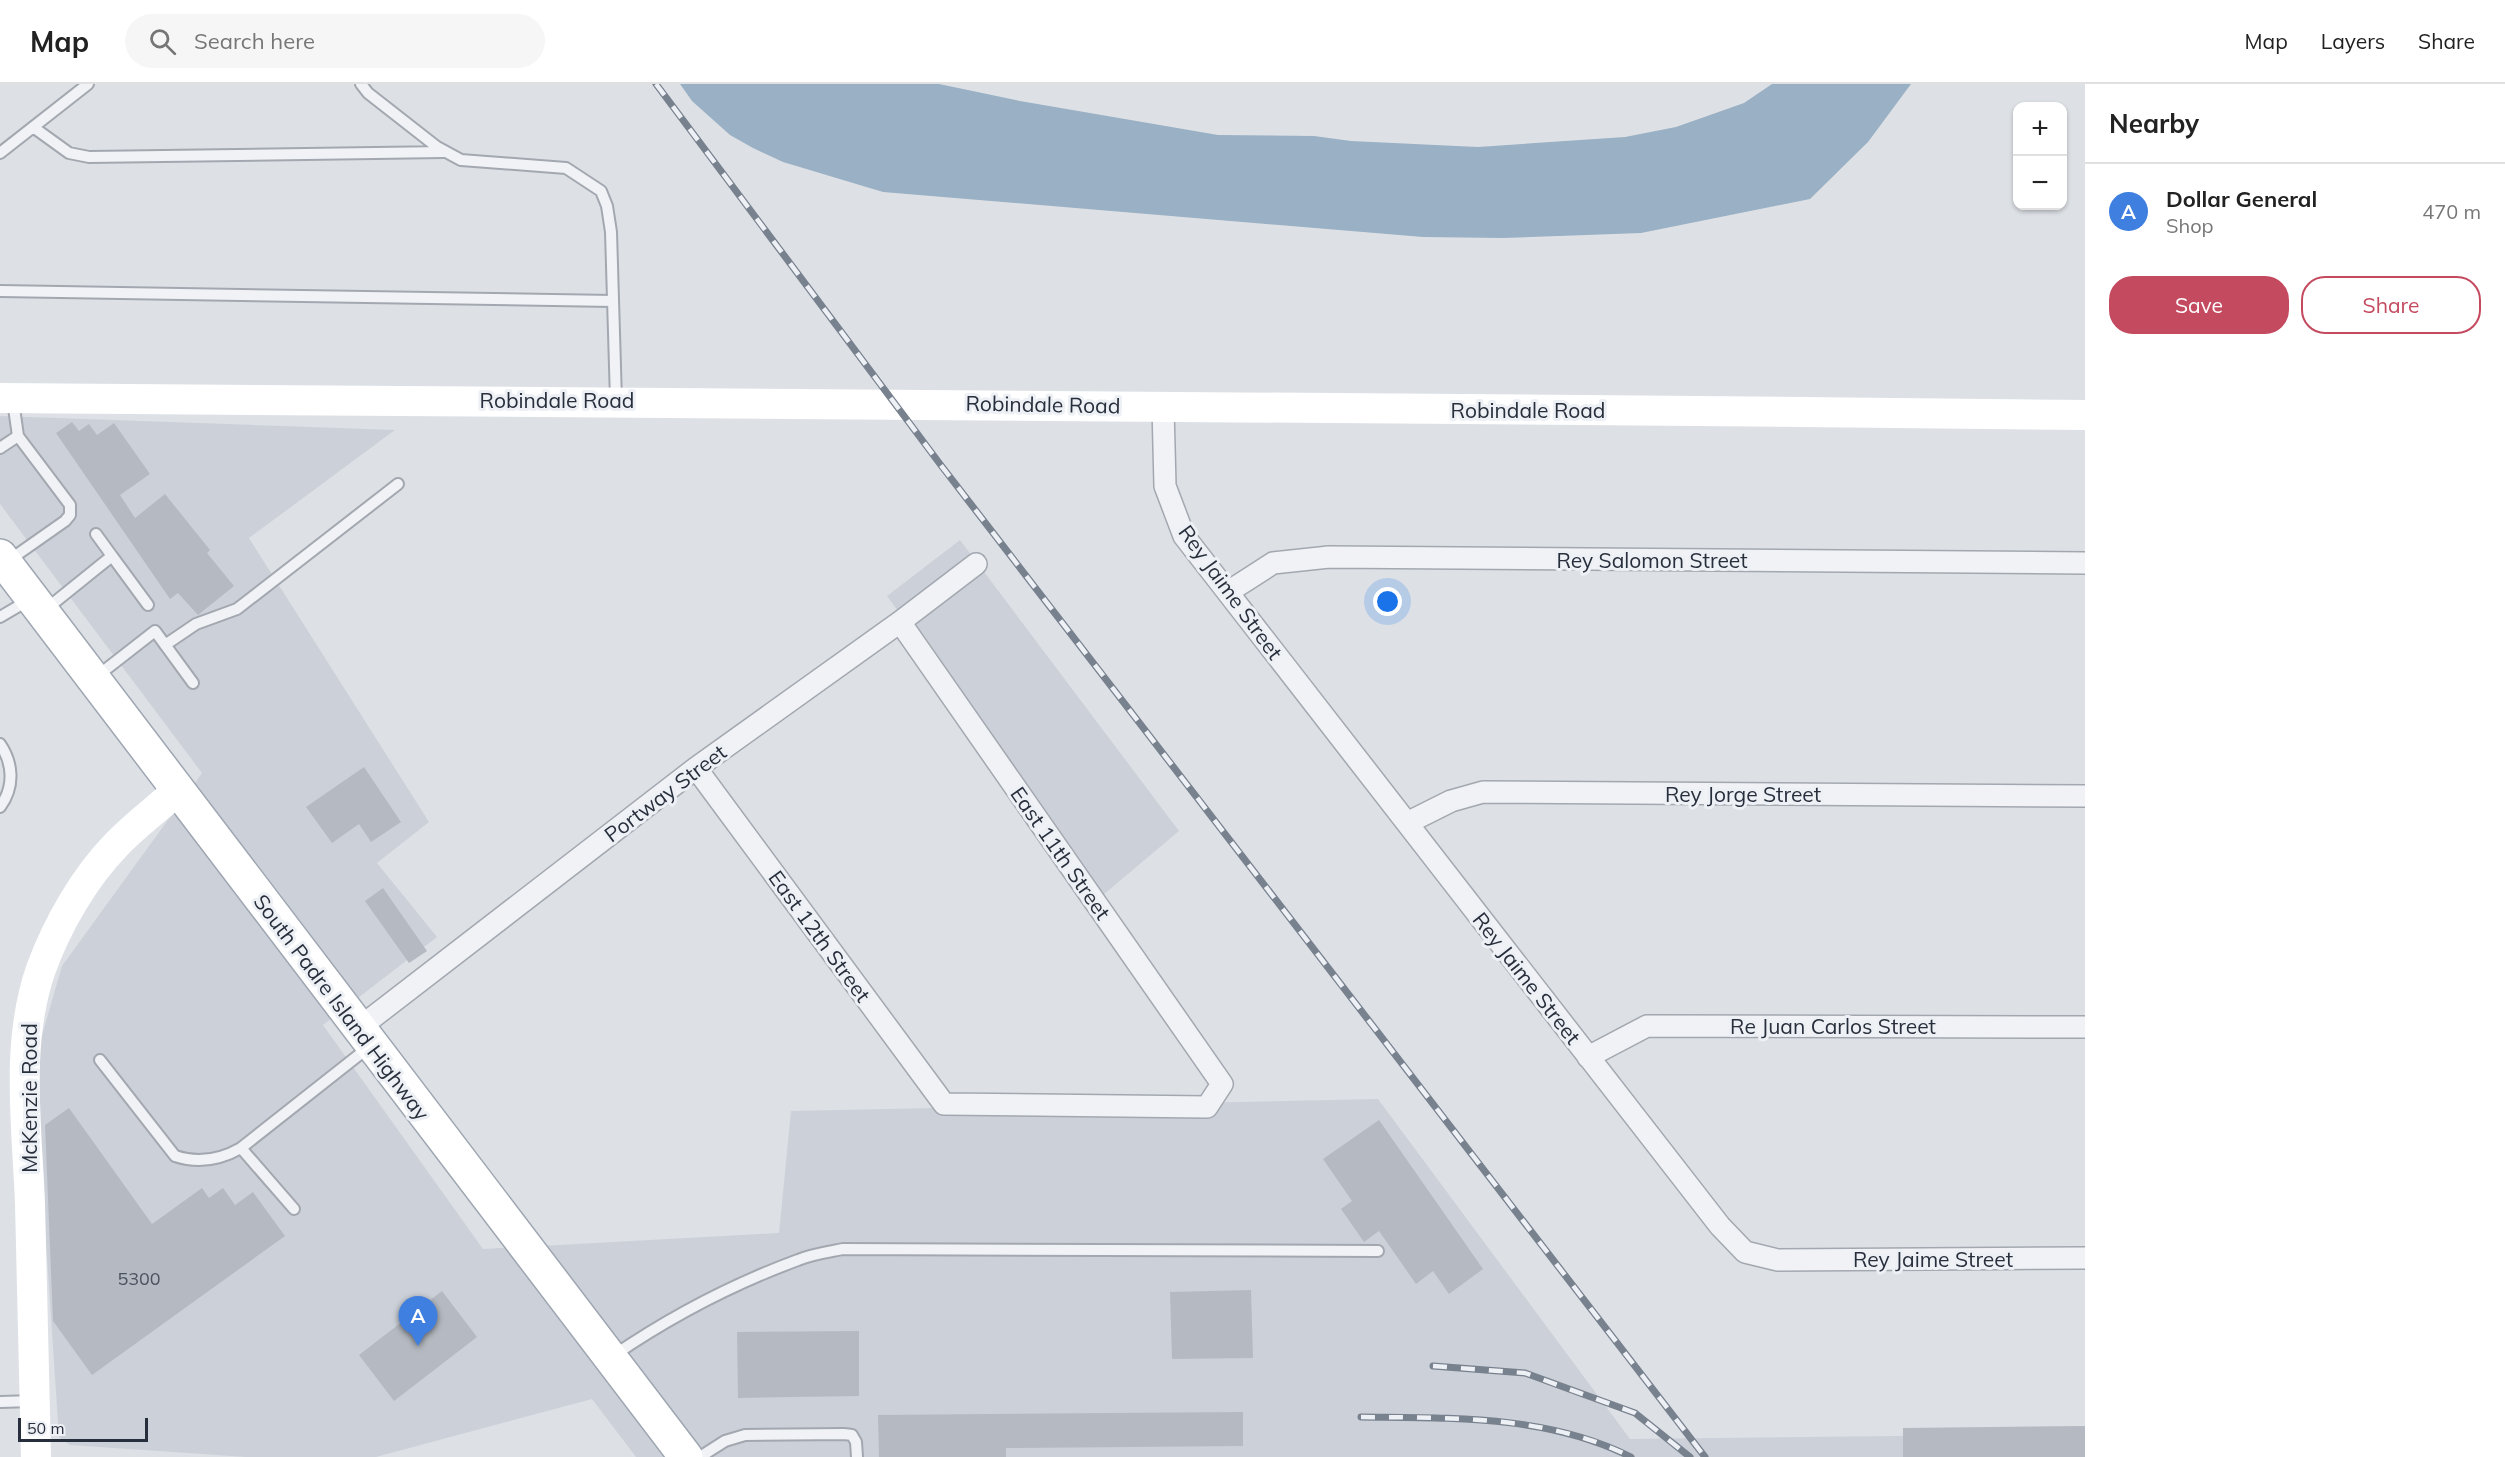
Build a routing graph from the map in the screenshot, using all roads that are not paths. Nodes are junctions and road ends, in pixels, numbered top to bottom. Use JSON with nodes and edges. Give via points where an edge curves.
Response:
{"nodes":[{"id":1,"x":88,"y":84,"type":"edge"},
{"id":2,"x":361,"y":84,"type":"edge"},
{"id":3,"x":33,"y":127,"type":"junction"},
{"id":4,"x":447,"y":152,"type":"junction"},
{"id":5,"x":0,"y":153,"type":"edge"},
{"id":6,"x":0,"y":291,"type":"edge"},
{"id":7,"x":613,"y":301,"type":"junction"},
{"id":8,"x":6,"y":398,"type":"edge"},
{"id":9,"x":616,"y":400,"type":"junction"},
{"id":10,"x":1163,"y":406,"type":"junction"},
{"id":11,"x":2085,"y":415,"type":"edge"},
{"id":12,"x":18,"y":436,"type":"junction"},
{"id":13,"x":0,"y":448,"type":"edge"},
{"id":14,"x":398,"y":484,"type":"dead end"},
{"id":15,"x":96,"y":534,"type":"dead end"},
{"id":16,"x":112,"y":556,"type":"junction"},
{"id":17,"x":3,"y":560,"type":"edge"},
{"id":18,"x":2085,"y":563,"type":"edge"},
{"id":19,"x":976,"y":564,"type":"dead end"},
{"id":20,"x":1228,"y":592,"type":"junction"},
{"id":21,"x":38,"y":605,"type":"junction"},
{"id":22,"x":148,"y":606,"type":"dead end"},
{"id":23,"x":0,"y":618,"type":"edge"},
{"id":24,"x":900,"y":622,"type":"junction"},
{"id":25,"x":165,"y":645,"type":"junction"},
{"id":26,"x":93,"y":679,"type":"junction"},
{"id":27,"x":194,"y":683,"type":"dead end"},
{"id":28,"x":0,"y":744,"type":"edge"},
{"id":29,"x":696,"y":768,"type":"junction"},
{"id":30,"x":177,"y":791,"type":"junction"},
{"id":31,"x":2085,"y":796,"type":"edge"},
{"id":32,"x":0,"y":807,"type":"edge"},
{"id":33,"x":1407,"y":823,"type":"junction"},
{"id":34,"x":2085,"y":1027,"type":"edge"},
{"id":35,"x":365,"y":1036,"type":"junction"},
{"id":36,"x":1588,"y":1057,"type":"junction"},
{"id":37,"x":100,"y":1060,"type":"dead end"},
{"id":38,"x":944,"y":1104,"type":"joint"},
{"id":39,"x":241,"y":1148,"type":"junction"},
{"id":40,"x":294,"y":1209,"type":"dead end"},
{"id":41,"x":1378,"y":1251,"type":"dead end"},
{"id":42,"x":2085,"y":1258,"type":"edge"},
{"id":43,"x":610,"y":1358,"type":"junction"},
{"id":44,"x":35,"y":1401,"type":"junction"},
{"id":45,"x":0,"y":1402,"type":"edge"},
{"id":46,"x":36,"y":1457,"type":"edge"},
{"id":47,"x":686,"y":1457,"type":"edge"},
{"id":48,"x":700,"y":1457,"type":"edge"},
{"id":49,"x":857,"y":1457,"type":"edge"}],
"edges":[{"from":1,"to":3,"type":"lane"},
{"from":2,"to":4,"type":"lane","via":[[376,100]]},
{"from":3,"to":4,"type":"lane","via":[[69,153],[90,157]]},
{"from":3,"to":5,"type":"lane"},
{"from":4,"to":7,"type":"lane","via":[[461,160],[566,168],[601,190],[611,232]]},
{"from":6,"to":7,"type":"lane"},
{"from":7,"to":9,"type":"lane"},
{"from":8,"to":9,"type":"street","name":"Robindale Road"},
{"from":8,"to":12,"type":"lane"},
{"from":9,"to":10,"type":"street","name":"Robindale Road"},
{"from":10,"to":11,"type":"street","name":"Robindale Road"},
{"from":10,"to":20,"type":"street","name":"Rey Jaime Street","via":[[1165,486],[1184,536]]},
{"from":12,"to":13,"type":"lane"},
{"from":12,"to":17,"type":"lane","via":[[70,505],[70,515]]},
{"from":14,"to":25,"type":"lane","via":[[237,609],[196,624]]},
{"from":15,"to":16,"type":"lane"},
{"from":16,"to":21,"type":"lane"},
{"from":16,"to":22,"type":"lane"},
{"from":17,"to":21,"type":"main road","name":"South Padre Island Highway"},
{"from":18,"to":20,"type":"street","name":"Rey Salomon Street","via":[[1329,557],[1273,563]]},
{"from":19,"to":24,"type":"street","name":"Portway Street"},
{"from":20,"to":33,"type":"street","name":"Rey Jaime Street"},
{"from":21,"to":23,"type":"lane"},
{"from":21,"to":26,"type":"main road","name":"South Padre Island Highway"},
{"from":24,"to":29,"type":"street","name":"Portway Street"},
{"from":24,"to":38,"type":"street","name":"East 11th Street","via":[[1222,1084],[1207,1107]]},
{"from":25,"to":26,"type":"lane","via":[[155,631]]},
{"from":25,"to":27,"type":"lane"},
{"from":26,"to":30,"type":"main road","name":"South Padre Island Highway"},
{"from":28,"to":32,"type":"lane","via":[[12,770]]},
{"from":29,"to":35,"type":"street","name":"Portway Street"},
{"from":29,"to":38,"type":"street","name":"East 12th Street"},
{"from":30,"to":35,"type":"main road","name":"South Padre Island Highway"},
{"from":30,"to":44,"type":"street","name":"McKenzie Road","via":[[116,845],[90,878],[63,920],[31,999],[26,1104]]},
{"from":31,"to":33,"type":"street","name":"Rey Jorge Street","via":[[1483,792],[1451,801]]},
{"from":33,"to":36,"type":"street","name":"Rey Jaime Street"},
{"from":34,"to":36,"type":"street","name":"Re Juan Carlos Street","via":[[1647,1026]]},
{"from":35,"to":39,"type":"lane"},
{"from":35,"to":43,"type":"main road","name":"South Padre Island Highway"},
{"from":36,"to":42,"type":"street","name":"Rey Jaime Street","via":[[1720,1226],[1745,1252],[1778,1260]]},
{"from":37,"to":39,"type":"lane","via":[[175,1156],[188,1160],[215,1159]]},
{"from":39,"to":40,"type":"lane"},
{"from":41,"to":43,"type":"lane","via":[[843,1249],[800,1259],[744,1283],[660,1324]]},
{"from":43,"to":47,"type":"main road","name":"South Padre Island Highway"},
{"from":44,"to":45,"type":"lane"},
{"from":44,"to":46,"type":"street","name":"McKenzie Road"},
{"from":48,"to":49,"type":"lane","via":[[725,1441],[745,1435],[833,1434],[852,1435]]}]}
